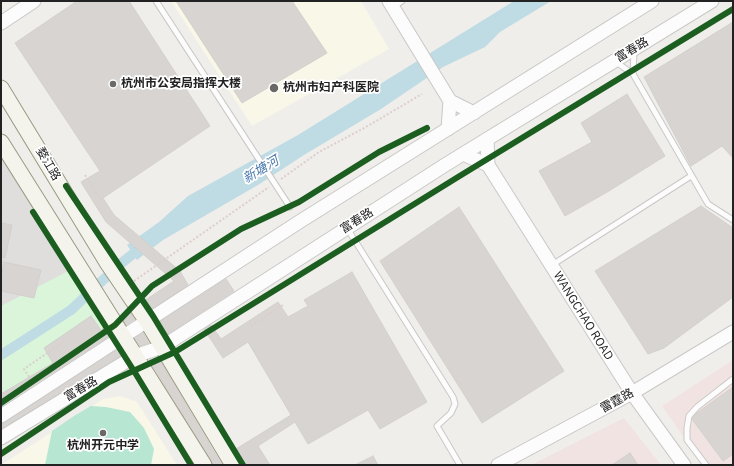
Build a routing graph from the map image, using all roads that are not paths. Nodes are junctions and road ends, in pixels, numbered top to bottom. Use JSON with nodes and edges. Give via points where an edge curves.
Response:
{"nodes":[{"id":1,"x":34,"y":1,"type":"edge"},
{"id":2,"x":156,"y":1,"type":"edge"},
{"id":3,"x":652,"y":1,"type":"edge"},
{"id":4,"x":712,"y":1,"type":"edge"},
{"id":5,"x":395,"y":3,"type":"edge"},
{"id":6,"x":1,"y":23,"type":"edge"},
{"id":7,"x":634,"y":49,"type":"junction"},
{"id":8,"x":615,"y":61,"type":"junction"},
{"id":9,"x":633,"y":74,"type":"junction"},
{"id":10,"x":1,"y":88,"type":"edge"},
{"id":11,"x":447,"y":96,"type":"junction"},
{"id":12,"x":474,"y":113,"type":"junction"},
{"id":13,"x":448,"y":129,"type":"junction"},
{"id":14,"x":487,"y":139,"type":"junction"},
{"id":15,"x":1,"y":142,"type":"edge"},
{"id":16,"x":463,"y":154,"type":"junction"},
{"id":17,"x":488,"y":164,"type":"junction"},
{"id":18,"x":691,"y":176,"type":"junction"},
{"id":19,"x":290,"y":207,"type":"dead end"},
{"id":20,"x":733,"y":220,"type":"edge"},
{"id":21,"x":347,"y":227,"type":"junction"},
{"id":22,"x":551,"y":265,"type":"junction"},
{"id":23,"x":146,"y":320,"type":"junction"},
{"id":24,"x":733,"y":332,"type":"edge"},
{"id":25,"x":123,"y":338,"type":"junction"},
{"id":26,"x":162,"y":347,"type":"junction"},
{"id":27,"x":135,"y":356,"type":"junction"},
{"id":28,"x":733,"y":379,"type":"edge"},
{"id":29,"x":632,"y":393,"type":"junction"},
{"id":30,"x":1,"y":416,"type":"edge"},
{"id":31,"x":1,"y":438,"type":"edge"},
{"id":32,"x":204,"y":465,"type":"edge"},
{"id":33,"x":233,"y":465,"type":"edge"},
{"id":34,"x":460,"y":465,"type":"edge"},
{"id":35,"x":498,"y":465,"type":"edge"},
{"id":36,"x":684,"y":465,"type":"edge"},
{"id":37,"x":706,"y":465,"type":"edge"}],
"edges":[{"from":1,"to":6,"type":"street"},
{"from":2,"to":19,"type":"lane"},
{"from":3,"to":12,"type":"street","name":"富春路"},
{"from":4,"to":7,"type":"street","name":"富春路"},
{"from":5,"to":11,"type":"street","via":[[414,43]]},
{"from":7,"to":8,"type":"street","name":"富春路"},
{"from":7,"to":9,"type":"lane"},
{"from":8,"to":9,"type":"lane"},
{"from":8,"to":14,"type":"street","name":"富春路"},
{"from":9,"to":18,"type":"lane"},
{"from":10,"to":23,"type":"main road","name":"婺江路","via":[[108,264],[123,279]]},
{"from":11,"to":12,"type":"street"},
{"from":11,"to":13,"type":"street"},
{"from":12,"to":13,"type":"street","name":"富春路"},
{"from":13,"to":23,"type":"street","name":"富春路"},
{"from":14,"to":16,"type":"street","name":"富春路"},
{"from":14,"to":17,"type":"street","name":"WANGCHAO ROAD"},
{"from":15,"to":25,"type":"main road"},
{"from":16,"to":17,"type":"street"},
{"from":16,"to":21,"type":"street","name":"富春路"},
{"from":17,"to":22,"type":"street","name":"WANGCHAO ROAD"},
{"from":18,"to":20,"type":"lane","via":[[708,204]]},
{"from":18,"to":22,"type":"lane"},
{"from":21,"to":26,"type":"street","name":"富春路"},
{"from":21,"to":34,"type":"lane","via":[[453,397],[455,404],[451,414],[437,426]]},
{"from":22,"to":29,"type":"street","name":"WANGCHAO ROAD"},
{"from":23,"to":25,"type":"street","name":"富春路"},
{"from":23,"to":26,"type":"main road","name":"婺江路"},
{"from":24,"to":29,"type":"street","name":"雷霆路"},
{"from":25,"to":27,"type":"main road"},
{"from":25,"to":30,"type":"street","name":"富春路"},
{"from":26,"to":27,"type":"street","name":"富春路"},
{"from":26,"to":33,"type":"main road","name":"婺江路"},
{"from":27,"to":31,"type":"street","name":"富春路"},
{"from":27,"to":32,"type":"main road"},
{"from":28,"to":37,"type":"lane","via":[[689,416],[687,440]]},
{"from":29,"to":35,"type":"street","name":"雷霆路"},
{"from":29,"to":36,"type":"street","name":"WANGCHAO ROAD"}]}
